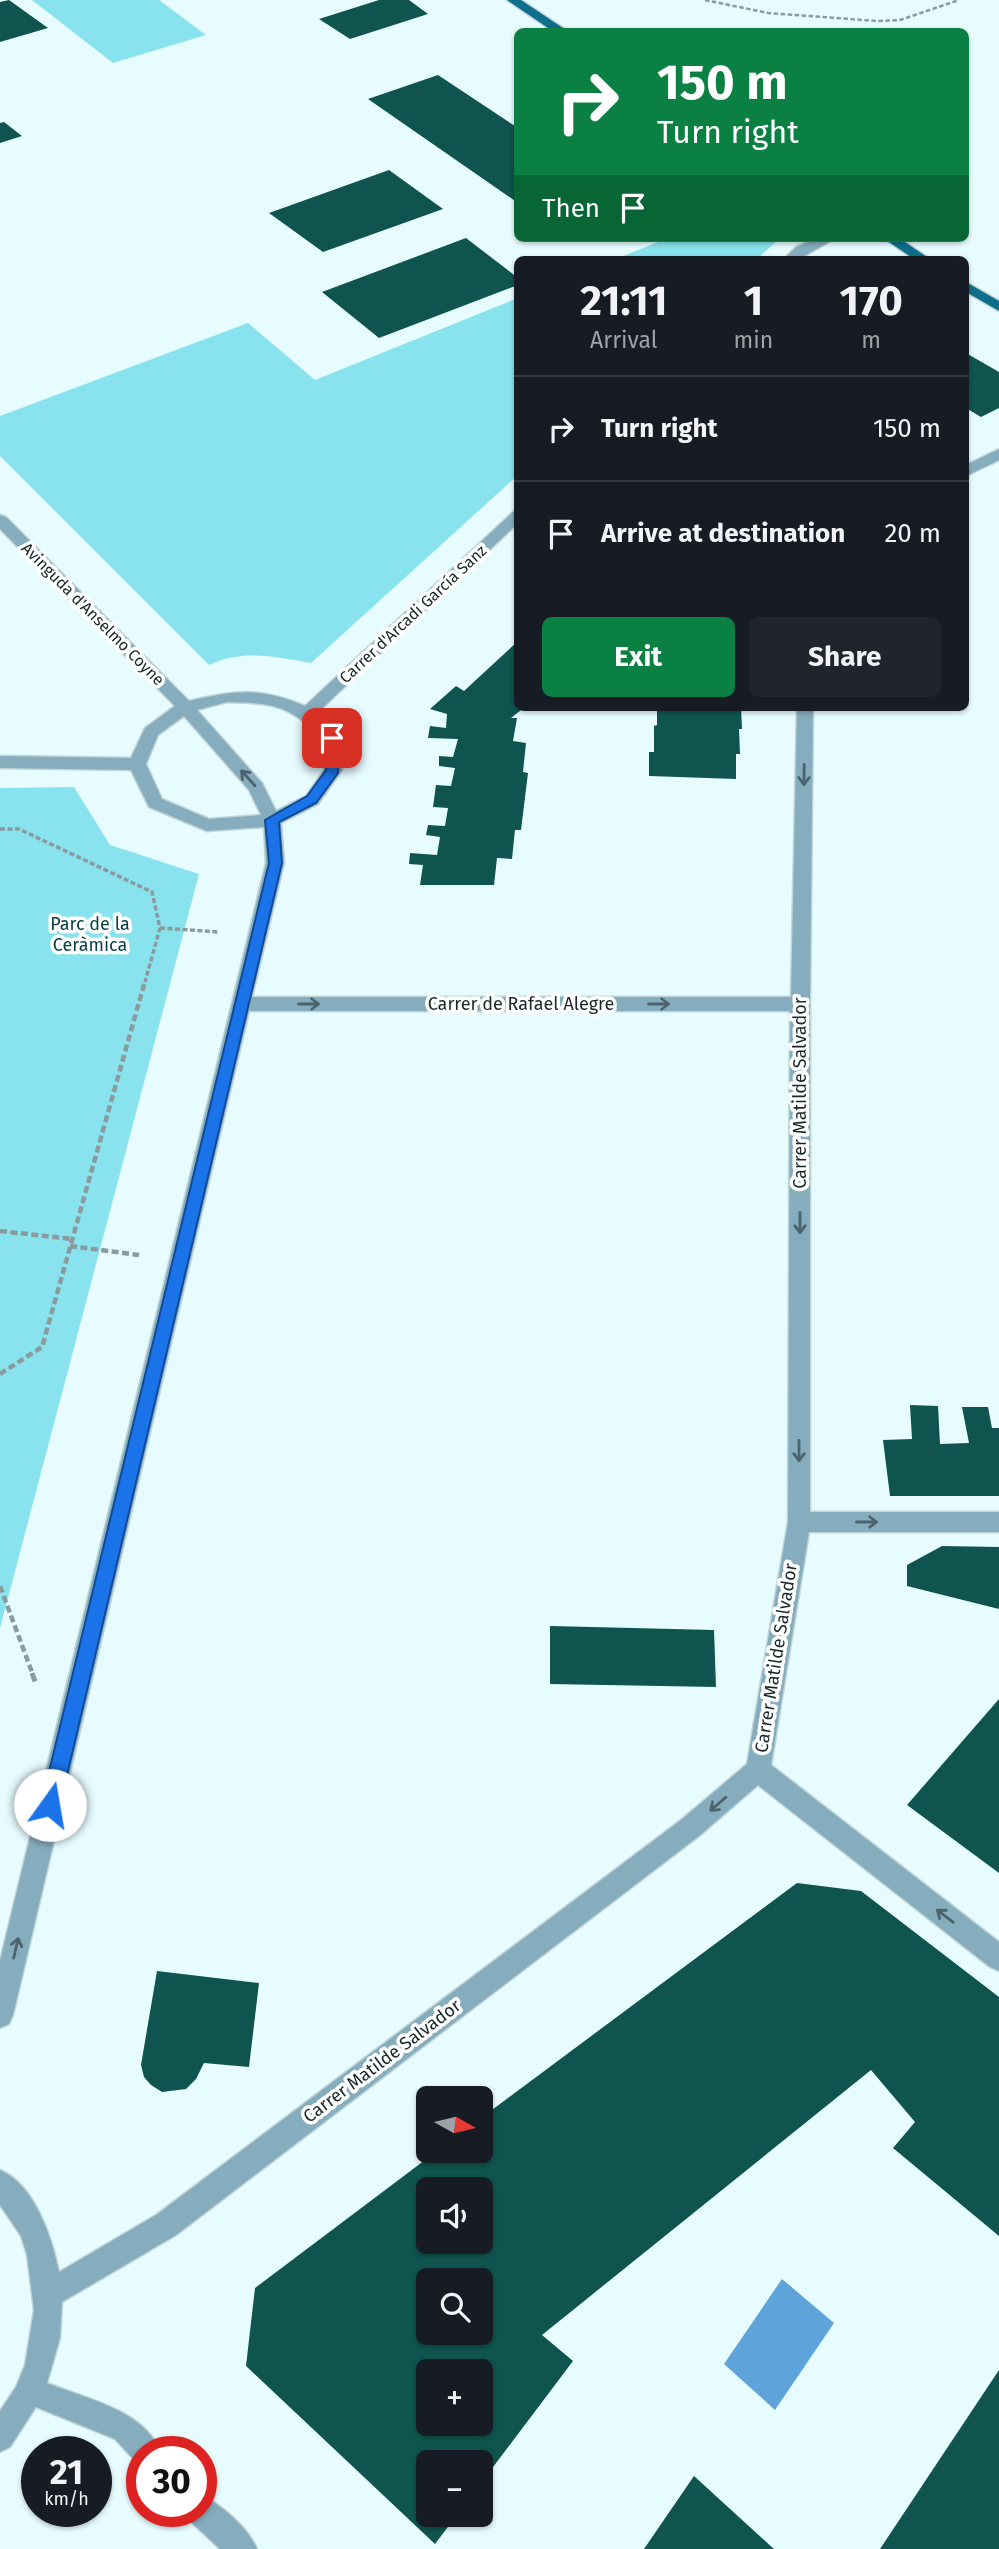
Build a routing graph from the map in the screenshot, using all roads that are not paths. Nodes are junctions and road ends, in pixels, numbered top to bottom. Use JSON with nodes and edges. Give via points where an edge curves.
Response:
{"nodes":[{"id":1,"x":513,"y":0,"type":"edge"},
{"id":2,"x":557,"y":28,"type":"edge"},
{"id":3,"x":820,"y":242,"type":"edge"},
{"id":4,"x":896,"y":242,"type":"edge"},
{"id":5,"x":795,"y":256,"type":"edge"},
{"id":6,"x":918,"y":256,"type":"edge"},
{"id":7,"x":969,"y":288,"type":"edge"},
{"id":8,"x":999,"y":307,"type":"edge"},
{"id":9,"x":999,"y":454,"type":"edge"},
{"id":10,"x":969,"y":469,"type":"edge"},
{"id":11,"x":0,"y":520,"type":"edge"},
{"id":12,"x":514,"y":520,"type":"edge"},
{"id":13,"x":185,"y":708,"type":"junction"},
{"id":14,"x":805,"y":711,"type":"edge"},
{"id":15,"x":307,"y":713,"type":"junction"},
{"id":16,"x":0,"y":762,"type":"edge"},
{"id":17,"x":137,"y":764,"type":"junction"},
{"id":18,"x":272,"y":820,"type":"junction"},
{"id":19,"x":241,"y":1004,"type":"junction"},
{"id":20,"x":800,"y":1004,"type":"junction"},
{"id":21,"x":799,"y":1522,"type":"junction"},
{"id":22,"x":999,"y":1522,"type":"edge"},
{"id":23,"x":758,"y":1770,"type":"junction"},
{"id":24,"x":999,"y":1958,"type":"edge"},
{"id":25,"x":0,"y":2015,"type":"edge"},
{"id":26,"x":0,"y":2184,"type":"edge"},
{"id":27,"x":49,"y":2294,"type":"junction"},
{"id":28,"x":29,"y":2390,"type":"junction"},
{"id":29,"x":131,"y":2436,"type":"edge"},
{"id":30,"x":0,"y":2437,"type":"edge"},
{"id":31,"x":217,"y":2525,"type":"edge"},
{"id":32,"x":242,"y":2549,"type":"edge"}],
"edges":[{"from":1,"to":2,"type":"main road"},
{"from":3,"to":5,"type":"street"},
{"from":4,"to":6,"type":"main road"},
{"from":7,"to":8,"type":"main road"},
{"from":9,"to":10,"type":"street"},
{"from":11,"to":13,"type":"street","name":"Avinguda d'Anselmo Coyne"},
{"from":12,"to":15,"type":"street","name":"Carrer d'Arcadi García Sanz"},
{"from":13,"to":15,"type":"street","via":[[227,697],[271,698]]},
{"from":13,"to":17,"type":"street","via":[[151,732]]},
{"from":18,"to":13,"type":"street","name":"Avinguda d'Anselmo Coyne","one_way":true,"via":[[256,787]]},
{"from":14,"to":20,"type":"street","name":"Carrer Matilde Salvador","one_way":true},
{"from":15,"to":18,"type":"street","via":[[332,738],[333,770],[312,800]]},
{"from":16,"to":17,"type":"street"},
{"from":17,"to":18,"type":"street","via":[[155,803],[207,825]]},
{"from":18,"to":19,"type":"street","name":"Avinguda d'Anselmo Coyne","via":[[275,863]]},
{"from":19,"to":20,"type":"street","name":"Carrer de Rafael Alegre","one_way":true},
{"from":25,"to":19,"type":"street","name":"Avinguda d'Anselmo Coyne","one_way":true},
{"from":20,"to":21,"type":"street","name":"Carrer Matilde Salvador","one_way":true},
{"from":21,"to":22,"type":"street","one_way":true},
{"from":21,"to":23,"type":"street","name":"Carrer Matilde Salvador"},
{"from":24,"to":23,"type":"street","one_way":true},
{"from":23,"to":27,"type":"street","name":"Carrer Matilde Salvador","one_way":true,"via":[[690,1828],[166,2225]]},
{"from":26,"to":27,"type":"street","via":[[18,2201],[40,2243]]},
{"from":27,"to":28,"type":"street","via":[[45,2342]]},
{"from":28,"to":29,"type":"street","via":[[125,2429]]},
{"from":28,"to":30,"type":"street"},
{"from":31,"to":32,"type":"street"}]}
